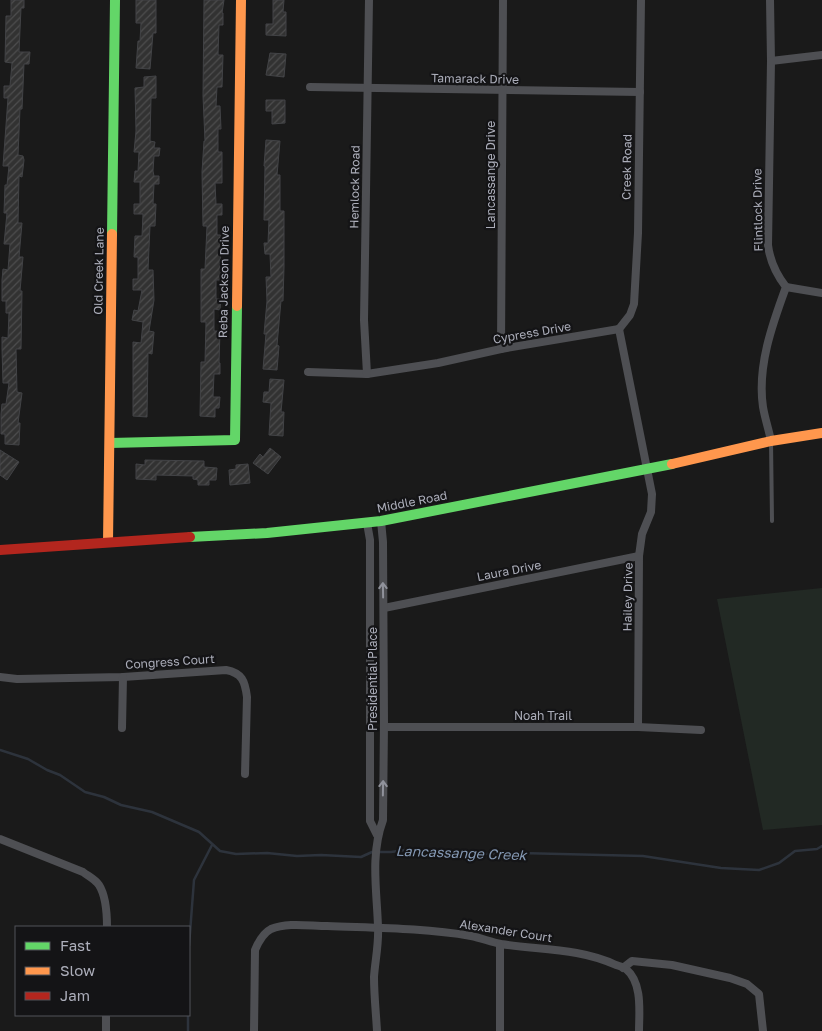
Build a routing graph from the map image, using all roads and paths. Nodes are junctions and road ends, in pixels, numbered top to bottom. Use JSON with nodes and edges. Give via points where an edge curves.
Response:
{"nodes":[{"id":1,"x":115,"y":0,"type":"edge"},
{"id":2,"x":241,"y":0,"type":"edge"},
{"id":3,"x":369,"y":0,"type":"edge"},
{"id":4,"x":503,"y":0,"type":"edge"},
{"id":5,"x":641,"y":0,"type":"edge"},
{"id":6,"x":770,"y":0,"type":"edge"},
{"id":7,"x":822,"y":55,"type":"edge"},
{"id":8,"x":771,"y":61,"type":"junction"},
{"id":9,"x":310,"y":87,"type":"dead end"},
{"id":10,"x":368,"y":88,"type":"junction"},
{"id":11,"x":503,"y":90,"type":"junction"},
{"id":12,"x":640,"y":92,"type":"junction"},
{"id":13,"x":786,"y":287,"type":"junction"},
{"id":14,"x":822,"y":293,"type":"edge"},
{"id":15,"x":619,"y":329,"type":"junction"},
{"id":16,"x":501,"y":349,"type":"junction"},
{"id":17,"x":308,"y":372,"type":"dead end"},
{"id":18,"x":367,"y":374,"type":"junction"},
{"id":19,"x":822,"y":433,"type":"edge"},
{"id":20,"x":771,"y":441,"type":"junction"},
{"id":21,"x":110,"y":443,"type":"junction"},
{"id":22,"x":646,"y":470,"type":"junction"},
{"id":23,"x":381,"y":521,"type":"junction"},
{"id":24,"x":772,"y":521,"type":"dead end"},
{"id":25,"x":367,"y":523,"type":"junction"},
{"id":26,"x":108,"y":542,"type":"junction"},
{"id":27,"x":0,"y":550,"type":"edge"},
{"id":28,"x":640,"y":556,"type":"junction"},
{"id":29,"x":384,"y":608,"type":"junction"},
{"id":30,"x":0,"y":677,"type":"edge"},
{"id":31,"x":123,"y":677,"type":"junction"},
{"id":32,"x":638,"y":727,"type":"junction"},
{"id":33,"x":122,"y":728,"type":"dead end"},
{"id":34,"x":384,"y":728,"type":"junction"},
{"id":35,"x":701,"y":730,"type":"dead end"},
{"id":36,"x":245,"y":774,"type":"dead end"},
{"id":37,"x":377,"y":835,"type":"junction"},
{"id":38,"x":0,"y":839,"type":"edge"},
{"id":39,"x":107,"y":926,"type":"edge"},
{"id":40,"x":378,"y":928,"type":"junction"},
{"id":41,"x":500,"y":944,"type":"junction"},
{"id":42,"x":625,"y":969,"type":"junction"},
{"id":43,"x":106,"y":1016,"type":"edge"},
{"id":44,"x":106,"y":1031,"type":"edge"},
{"id":45,"x":254,"y":1031,"type":"edge"},
{"id":46,"x":377,"y":1031,"type":"edge"},
{"id":47,"x":500,"y":1031,"type":"edge"},
{"id":48,"x":639,"y":1031,"type":"edge"},
{"id":49,"x":763,"y":1031,"type":"edge"}],
"edges":[{"from":1,"to":21,"type":"street","name":"Old Creek Lane"},
{"from":2,"to":21,"type":"street","name":"Reba Jackson Drive","via":[[235,440]]},
{"from":3,"to":10,"type":"street","name":"Hemlock Road"},
{"from":4,"to":11,"type":"street","name":"Lancassange Drive"},
{"from":5,"to":12,"type":"street","name":"Creek Road"},
{"from":6,"to":8,"type":"street","name":"Flintlock Drive"},
{"from":7,"to":8,"type":"street"},
{"from":8,"to":13,"type":"street","name":"Flintlock Drive","via":[[768,245],[770,261]]},
{"from":9,"to":10,"type":"street","name":"Tamarack Drive"},
{"from":10,"to":11,"type":"street","name":"Tamarack Drive"},
{"from":10,"to":18,"type":"street","name":"Hemlock Road","via":[[364,320]]},
{"from":11,"to":12,"type":"street","name":"Tamarack Drive"},
{"from":11,"to":16,"type":"street","name":"Lancassange Drive"},
{"from":12,"to":15,"type":"street","name":"Creek Road","via":[[634,304]]},
{"from":13,"to":14,"type":"street"},
{"from":13,"to":20,"type":"street","via":[[772,327],[763,372],[763,408]]},
{"from":15,"to":16,"type":"street","name":"Cypress Drive"},
{"from":15,"to":22,"type":"street"},
{"from":16,"to":18,"type":"street","name":"Cypress Drive"},
{"from":17,"to":18,"type":"street","name":"Cypress Drive"},
{"from":19,"to":20,"type":"street","name":"Middle Road"},
{"from":20,"to":22,"type":"street","name":"Middle Road"},
{"from":20,"to":24,"type":"lane"},
{"from":21,"to":26,"type":"street","name":"Old Creek Lane"},
{"from":22,"to":23,"type":"street","name":"Middle Road"},
{"from":22,"to":28,"type":"street","name":"Hailey Drive","via":[[652,494],[651,512],[642,534]]},
{"from":23,"to":25,"type":"street","name":"Middle Road"},
{"from":29,"to":23,"type":"street","name":"Presidential Place","one_way":true},
{"from":25,"to":26,"type":"street","name":"Middle Road","via":[[267,533]]},
{"from":25,"to":37,"type":"street","name":"Presidential Place","via":[[370,540],[370,821]]},
{"from":26,"to":27,"type":"street","name":"Middle Road"},
{"from":28,"to":29,"type":"street","name":"Laura Drive"},
{"from":28,"to":32,"type":"street","name":"Hailey Drive"},
{"from":29,"to":34,"type":"street","name":"Presidential Place"},
{"from":30,"to":31,"type":"street","name":"Congress Court"},
{"from":31,"to":33,"type":"street"},
{"from":31,"to":36,"type":"street","name":"Congress Court","via":[[226,670],[240,676],[247,696]]},
{"from":32,"to":34,"type":"street","name":"Noah Trail"},
{"from":32,"to":35,"type":"street","name":"Noah Trail"},
{"from":37,"to":34,"type":"street","name":"Presidential Place","one_way":true,"via":[[383,820]]},
{"from":37,"to":40,"type":"street","name":"Presidential Place"},
{"from":38,"to":39,"type":"street","via":[[83,872],[99,884]]},
{"from":40,"to":41,"type":"street","name":"Alexander Court","via":[[471,936]]},
{"from":40,"to":45,"type":"street","name":"Alexander Court","via":[[284,926],[269,930],[255,950]]},
{"from":40,"to":46,"type":"street","name":"Presidential Place","via":[[374,978]]},
{"from":41,"to":42,"type":"street","name":"Alexander Court","via":[[593,956]]},
{"from":41,"to":47,"type":"street"},
{"from":42,"to":48,"type":"street","via":[[635,983],[639,1000]]},
{"from":42,"to":49,"type":"street","via":[[632,961],[672,965],[747,984],[759,994]]},
{"from":43,"to":44,"type":"street"}]}
